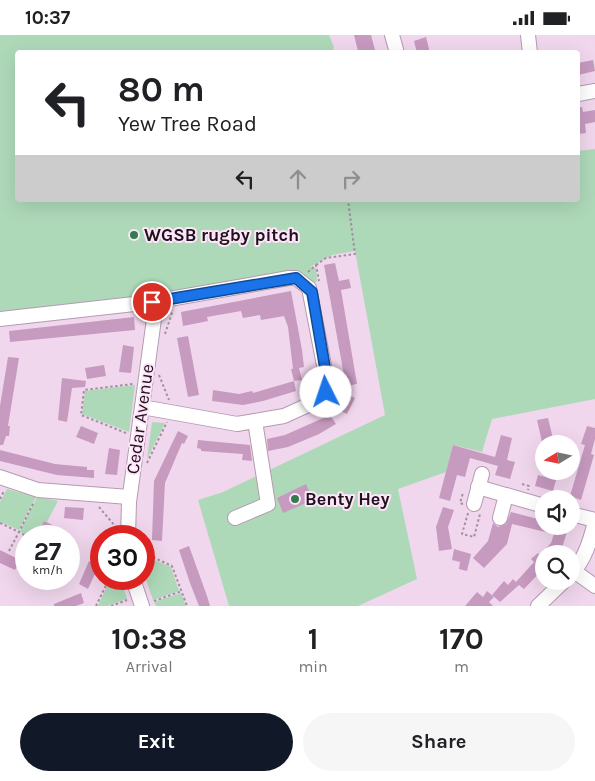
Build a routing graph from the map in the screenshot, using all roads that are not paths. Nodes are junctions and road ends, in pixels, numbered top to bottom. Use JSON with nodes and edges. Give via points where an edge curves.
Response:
{"nodes":[{"id":1,"x":392,"y":35,"type":"edge"},
{"id":2,"x":528,"y":35,"type":"edge"},
{"id":3,"x":396,"y":50,"type":"edge"},
{"id":4,"x":530,"y":50,"type":"edge"},
{"id":5,"x":595,"y":91,"type":"edge"},
{"id":6,"x":580,"y":93,"type":"edge"},
{"id":7,"x":152,"y":302,"type":"junction"},
{"id":8,"x":0,"y":319,"type":"edge"},
{"id":9,"x":147,"y":408,"type":"junction"},
{"id":10,"x":255,"y":421,"type":"junction"},
{"id":11,"x":0,"y":477,"type":"edge"},
{"id":12,"x":506,"y":495,"type":"junction"},
{"id":13,"x":129,"y":497,"type":"junction"},
{"id":14,"x":535,"y":503,"type":"edge"},
{"id":15,"x":475,"y":506,"type":"road end"},
{"id":16,"x":580,"y":517,"type":"edge"},
{"id":17,"x":235,"y":518,"type":"dead end"},
{"id":18,"x":500,"y":518,"type":"dead end"},
{"id":19,"x":595,"y":521,"type":"edge"},
{"id":20,"x":124,"y":525,"type":"edge"},
{"id":21,"x":580,"y":557,"type":"edge"},
{"id":22,"x":580,"y":579,"type":"edge"},
{"id":23,"x":595,"y":586,"type":"edge"},
{"id":24,"x":137,"y":590,"type":"edge"},
{"id":25,"x":555,"y":590,"type":"edge"},
{"id":26,"x":142,"y":606,"type":"edge"},
{"id":27,"x":538,"y":606,"type":"edge"}],
"edges":[{"from":1,"to":3,"type":"street"},
{"from":2,"to":4,"type":"street"},
{"from":5,"to":6,"type":"street"},
{"from":7,"to":8,"type":"street"},
{"from":7,"to":9,"type":"street","name":"Cedar Avenue","via":[[154,319],[146,376]]},
{"from":7,"to":10,"type":"street","via":[[289,278],[301,281],[312,292],[328,385],[326,392],[317,401],[284,416]]},
{"from":9,"to":10,"type":"street","via":[[237,424]]},
{"from":9,"to":13,"type":"street","name":"Cedar Avenue","via":[[137,439]]},
{"from":10,"to":17,"type":"street","via":[[268,504]]},
{"from":11,"to":13,"type":"street","via":[[40,490]]},
{"from":12,"to":14,"type":"street"},
{"from":12,"to":15,"type":"street","via":[[480,480]]},
{"from":12,"to":18,"type":"street"},
{"from":13,"to":20,"type":"street","name":"Cedar Avenue"},
{"from":16,"to":19,"type":"street"},
{"from":19,"to":21,"type":"street"},
{"from":22,"to":23,"type":"street"},
{"from":24,"to":26,"type":"street"},
{"from":25,"to":27,"type":"street"}]}
